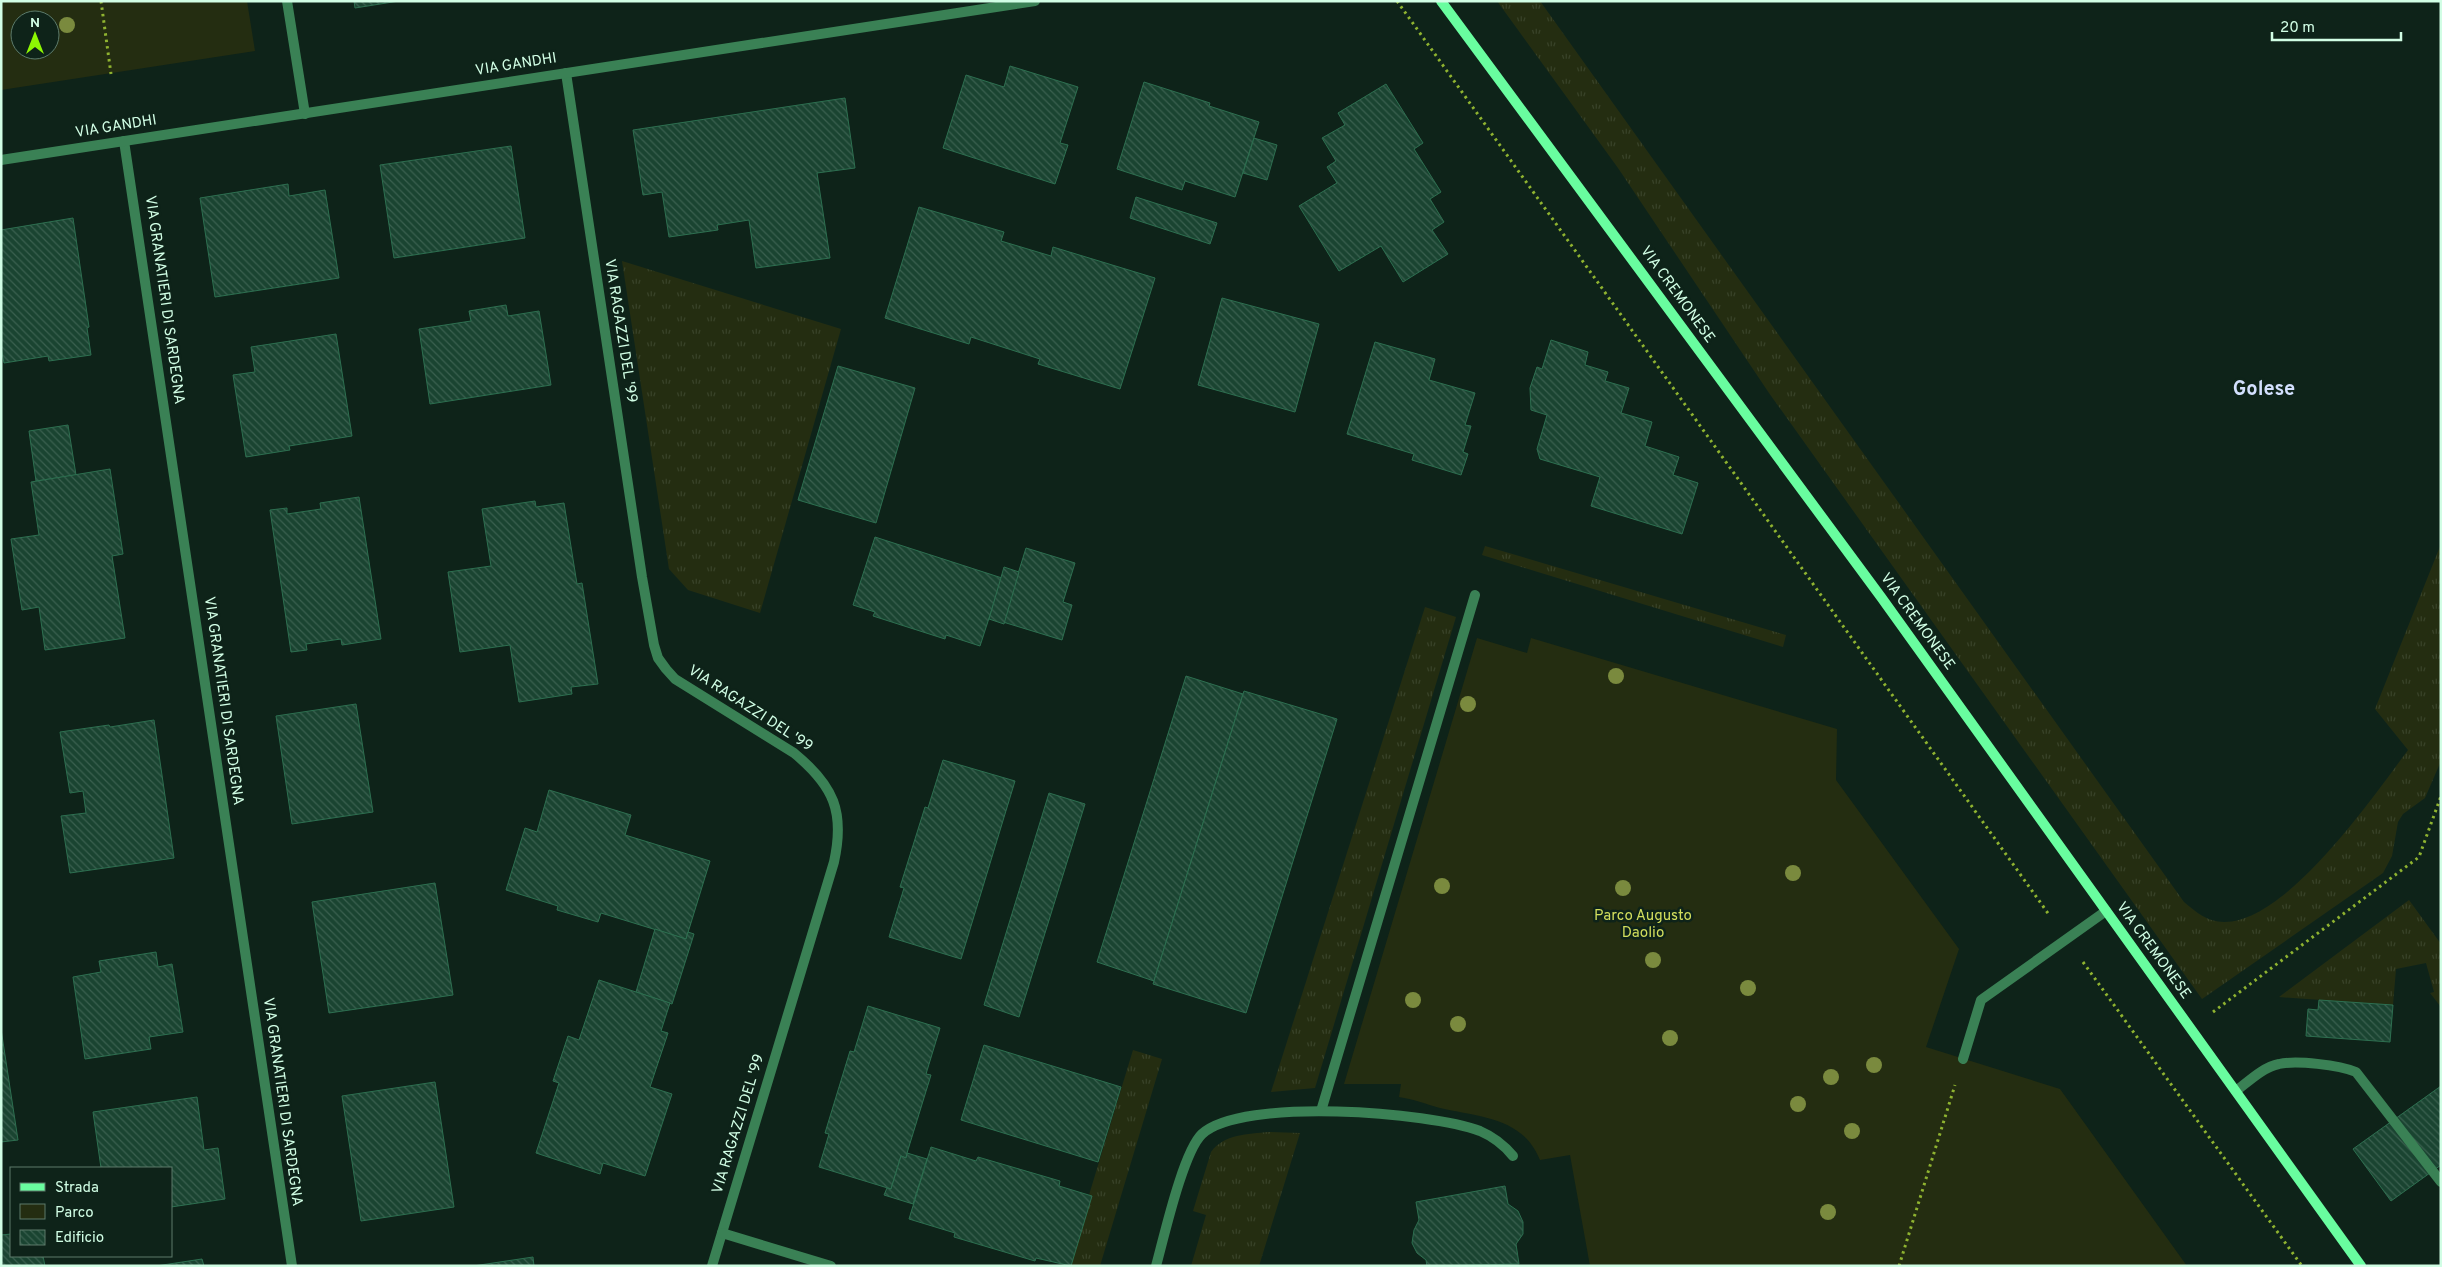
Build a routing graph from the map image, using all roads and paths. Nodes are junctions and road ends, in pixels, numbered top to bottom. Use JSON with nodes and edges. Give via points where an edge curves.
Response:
{"nodes":[{"id":1,"x":101,"y":1,"type":"edge"},
{"id":2,"x":287,"y":1,"type":"edge"},
{"id":3,"x":1035,"y":1,"type":"edge"},
{"id":4,"x":1397,"y":1,"type":"edge"},
{"id":5,"x":1441,"y":1,"type":"edge"},
{"id":6,"x":566,"y":73,"type":"junction"},
{"id":7,"x":111,"y":74,"type":"dead end"},
{"id":8,"x":305,"y":114,"type":"junction"},
{"id":9,"x":124,"y":141,"type":"junction"},
{"id":10,"x":1,"y":160,"type":"edge"},
{"id":11,"x":1475,"y":595,"type":"dead end"},
{"id":12,"x":2441,"y":796,"type":"edge"},
{"id":13,"x":2106,"y":911,"type":"junction"},
{"id":14,"x":2066,"y":939,"type":"junction"},
{"id":15,"x":2191,"y":1028,"type":"junction"},
{"id":16,"x":1962,"y":1059,"type":"joint"},
{"id":17,"x":2236,"y":1091,"type":"junction"},
{"id":18,"x":1321,"y":1111,"type":"junction"},
{"id":19,"x":1513,"y":1156,"type":"dead end"},
{"id":20,"x":2441,"y":1182,"type":"edge"},
{"id":21,"x":722,"y":1233,"type":"junction"},
{"id":22,"x":292,"y":1266,"type":"edge"},
{"id":23,"x":712,"y":1266,"type":"edge"},
{"id":24,"x":831,"y":1266,"type":"edge"},
{"id":25,"x":1156,"y":1266,"type":"edge"},
{"id":26,"x":1899,"y":1266,"type":"edge"},
{"id":27,"x":2302,"y":1266,"type":"edge"},
{"id":28,"x":2361,"y":1266,"type":"edge"}],
"edges":[{"from":1,"to":7,"type":"path"},
{"from":2,"to":8,"type":"street"},
{"from":3,"to":6,"type":"street","name":"VIA GANDHI"},
{"from":4,"to":14,"type":"path"},
{"from":5,"to":13,"type":"main road","name":"VIA CREMONESE","via":[[1881,597]]},
{"from":6,"to":8,"type":"street","name":"VIA GANDHI"},
{"from":6,"to":21,"type":"street","name":"VIA RAGAZZI DEL '99","via":[[642,576],[658,658],[676,679],[808,765],[833,798],[839,819],[834,862]]},
{"from":8,"to":9,"type":"street","name":"VIA GANDHI"},
{"from":9,"to":10,"type":"street","name":"VIA GANDHI"},
{"from":9,"to":22,"type":"street","name":"VIA GRANATIERI DI SARDEGNA"},
{"from":11,"to":18,"type":"street"},
{"from":12,"to":15,"type":"path","via":[[2419,857]]},
{"from":13,"to":14,"type":"street"},
{"from":13,"to":15,"type":"main road","name":"VIA CREMONESE"},
{"from":14,"to":16,"type":"street","via":[[1981,1000]]},
{"from":14,"to":27,"type":"path"},
{"from":15,"to":17,"type":"main road","name":"VIA CREMONESE"},
{"from":16,"to":26,"type":"path"},
{"from":17,"to":20,"type":"street","via":[[2279,1064],[2327,1065],[2356,1072]]},
{"from":17,"to":28,"type":"main road","name":"VIA CREMONESE"},
{"from":18,"to":19,"type":"street","via":[[1388,1114],[1462,1126],[1495,1138]]},
{"from":18,"to":25,"type":"street","via":[[1234,1119],[1203,1133],[1189,1153]]},
{"from":21,"to":23,"type":"street","name":"VIA RAGAZZI DEL '99"},
{"from":21,"to":24,"type":"street"}]}
